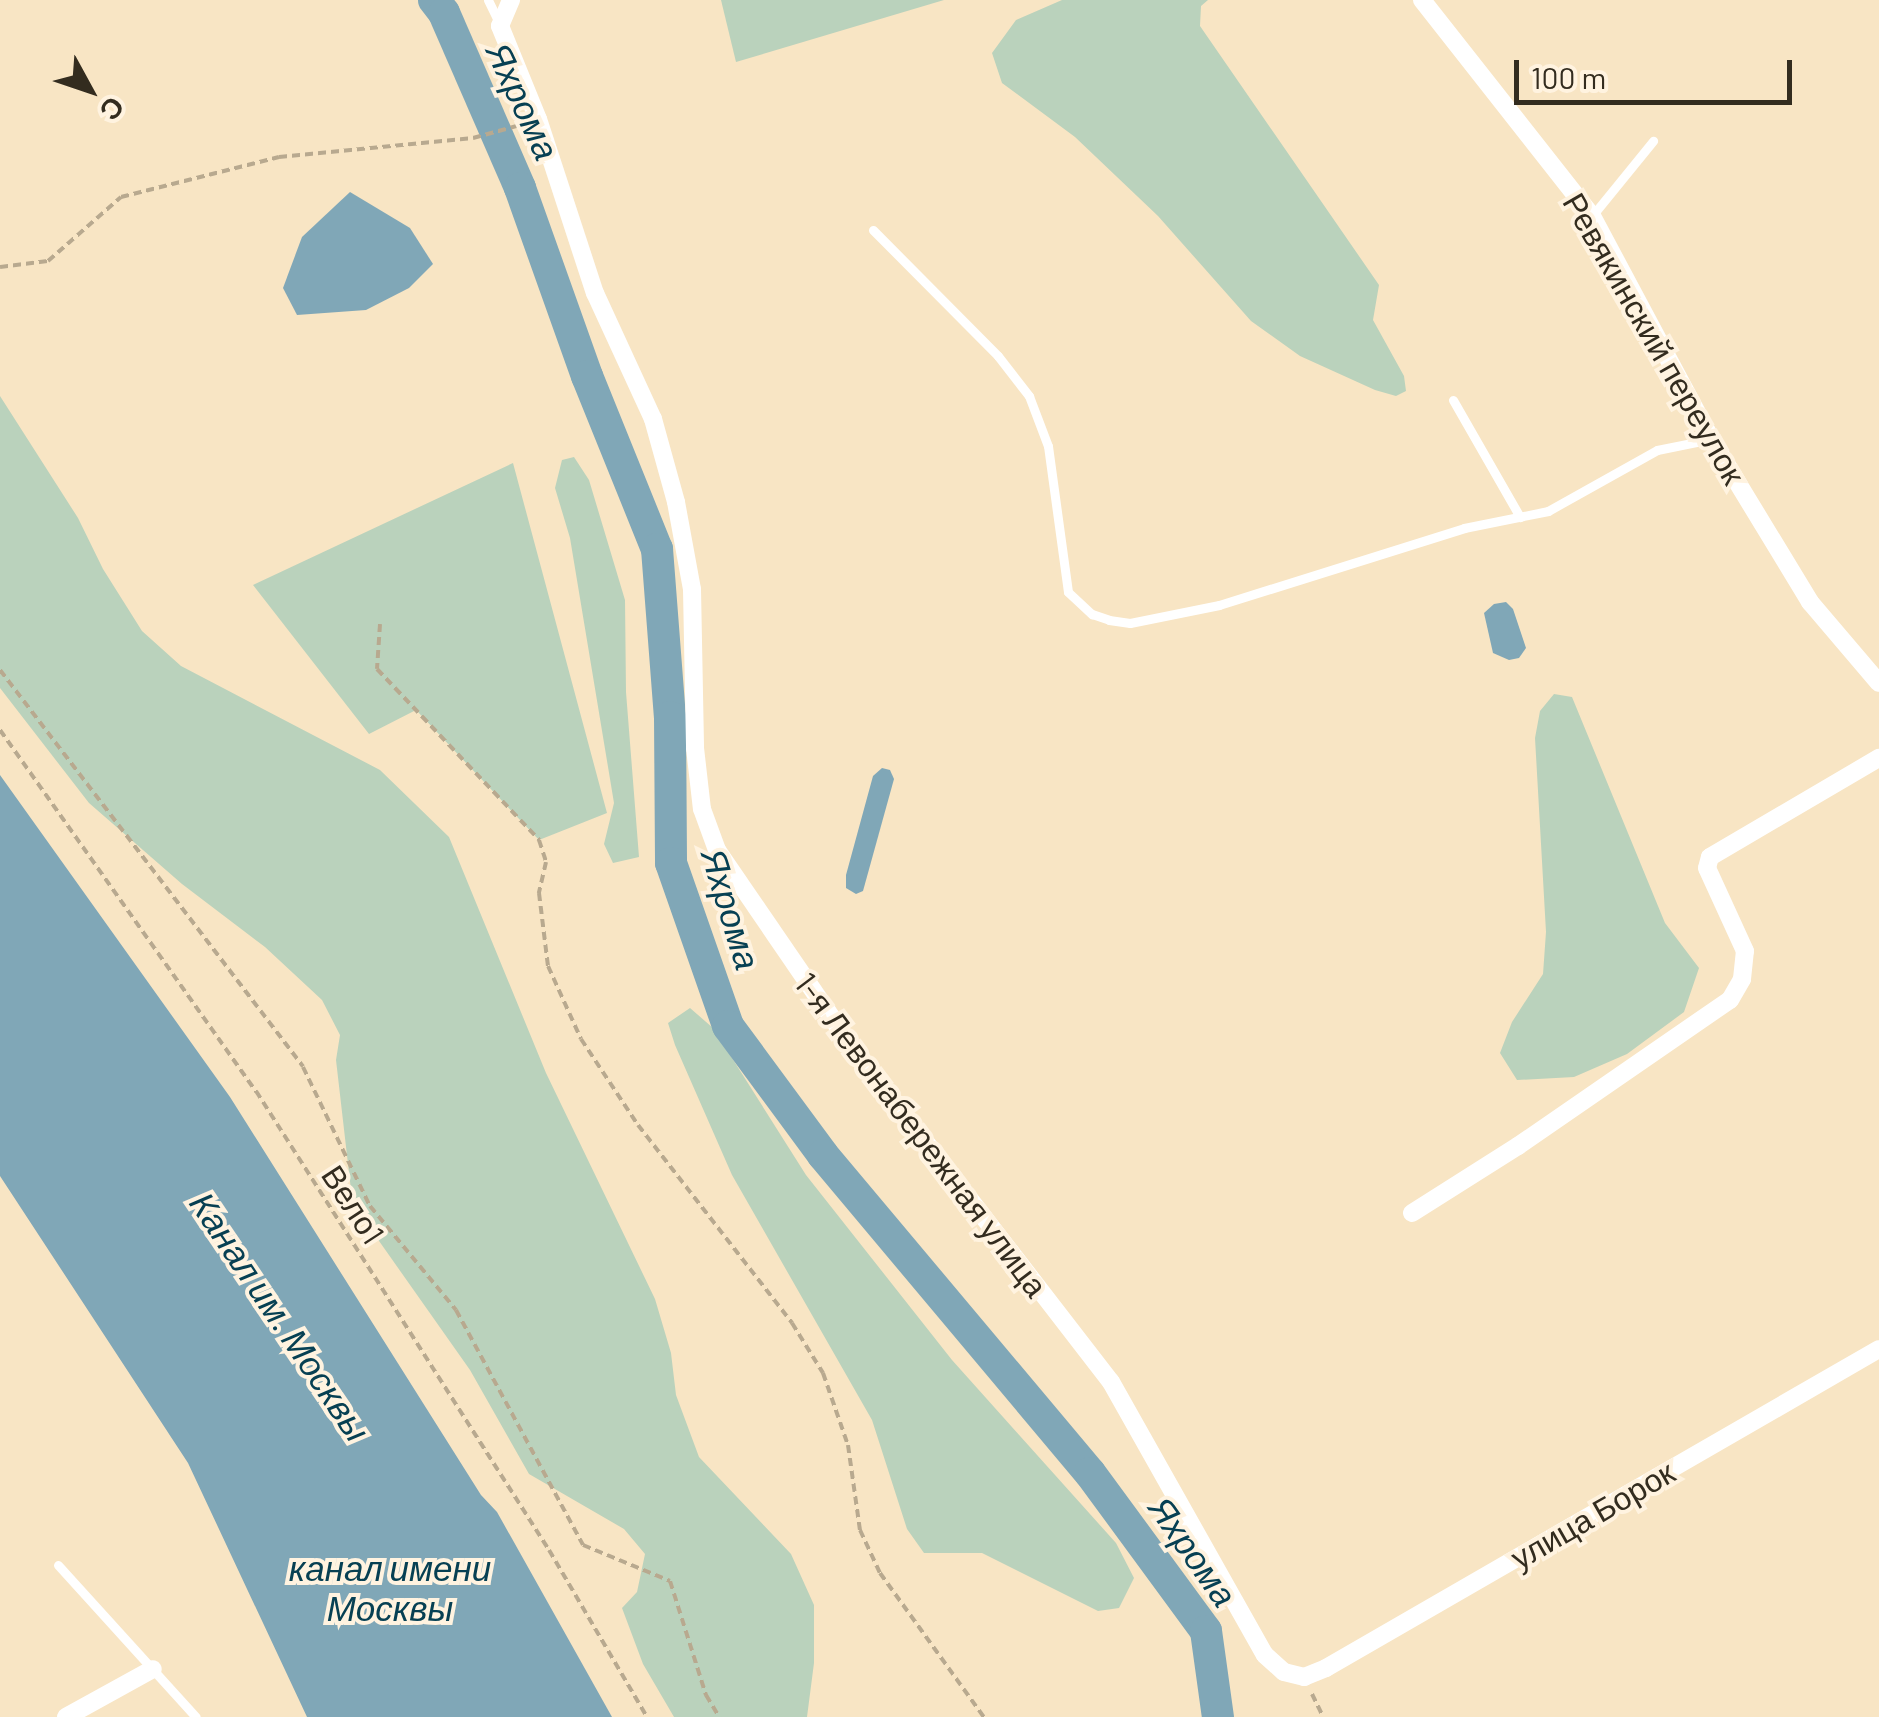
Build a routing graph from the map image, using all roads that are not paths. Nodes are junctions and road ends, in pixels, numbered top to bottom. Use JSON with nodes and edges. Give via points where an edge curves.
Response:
{"nodes":[{"id":1,"x":488,"y":0,"type":"edge"},
{"id":2,"x":511,"y":0,"type":"edge"},
{"id":3,"x":1422,"y":0,"type":"edge"},
{"id":4,"x":500,"y":26,"type":"junction"},
{"id":5,"x":1653,"y":141,"type":"dead end"},
{"id":6,"x":1592,"y":216,"type":"junction"},
{"id":7,"x":873,"y":230,"type":"dead end"},
{"id":8,"x":1453,"y":400,"type":"dead end"},
{"id":9,"x":1711,"y":439,"type":"junction"},
{"id":10,"x":1520,"y":517,"type":"junction"},
{"id":11,"x":1879,"y":683,"type":"edge"},
{"id":12,"x":1879,"y":758,"type":"edge"},
{"id":13,"x":1412,"y":1213,"type":"dead end"},
{"id":14,"x":1879,"y":1349,"type":"edge"},
{"id":15,"x":58,"y":1565,"type":"dead end"},
{"id":16,"x":154,"y":1668,"type":"junction"},
{"id":17,"x":1304,"y":1677,"type":"joint"},
{"id":18,"x":66,"y":1717,"type":"edge"},
{"id":19,"x":196,"y":1717,"type":"edge"}],
"edges":[{"from":1,"to":4,"type":"lane"},
{"from":2,"to":4,"type":"street"},
{"from":3,"to":6,"type":"street","name":"Ревякинский переулок"},
{"from":4,"to":17,"type":"street","name":"1-я Левонабережная улица","via":[[595,294],[653,419],[676,502],[692,589],[702,808],[716,850],[848,1043],[1111,1382],[1265,1655],[1284,1672]]},
{"from":5,"to":6,"type":"lane"},
{"from":6,"to":9,"type":"street","name":"Ревякинский переулок"},
{"from":7,"to":10,"type":"lane","via":[[1029,396],[1050,458],[1062,576],[1068,592],[1092,614],[1130,623],[1219,605],[1464,528]]},
{"from":8,"to":10,"type":"lane"},
{"from":9,"to":10,"type":"lane","via":[[1657,450],[1548,511]]},
{"from":9,"to":11,"type":"street","name":"Ревякинский переулок","via":[[1810,602]]},
{"from":12,"to":13,"type":"street","via":[[1710,857],[1708,868],[1744,951],[1742,979],[1730,1000]]},
{"from":14,"to":17,"type":"street","name":"улица Борок"},
{"from":15,"to":16,"type":"lane"},
{"from":16,"to":18,"type":"street"},
{"from":16,"to":19,"type":"lane"}]}
